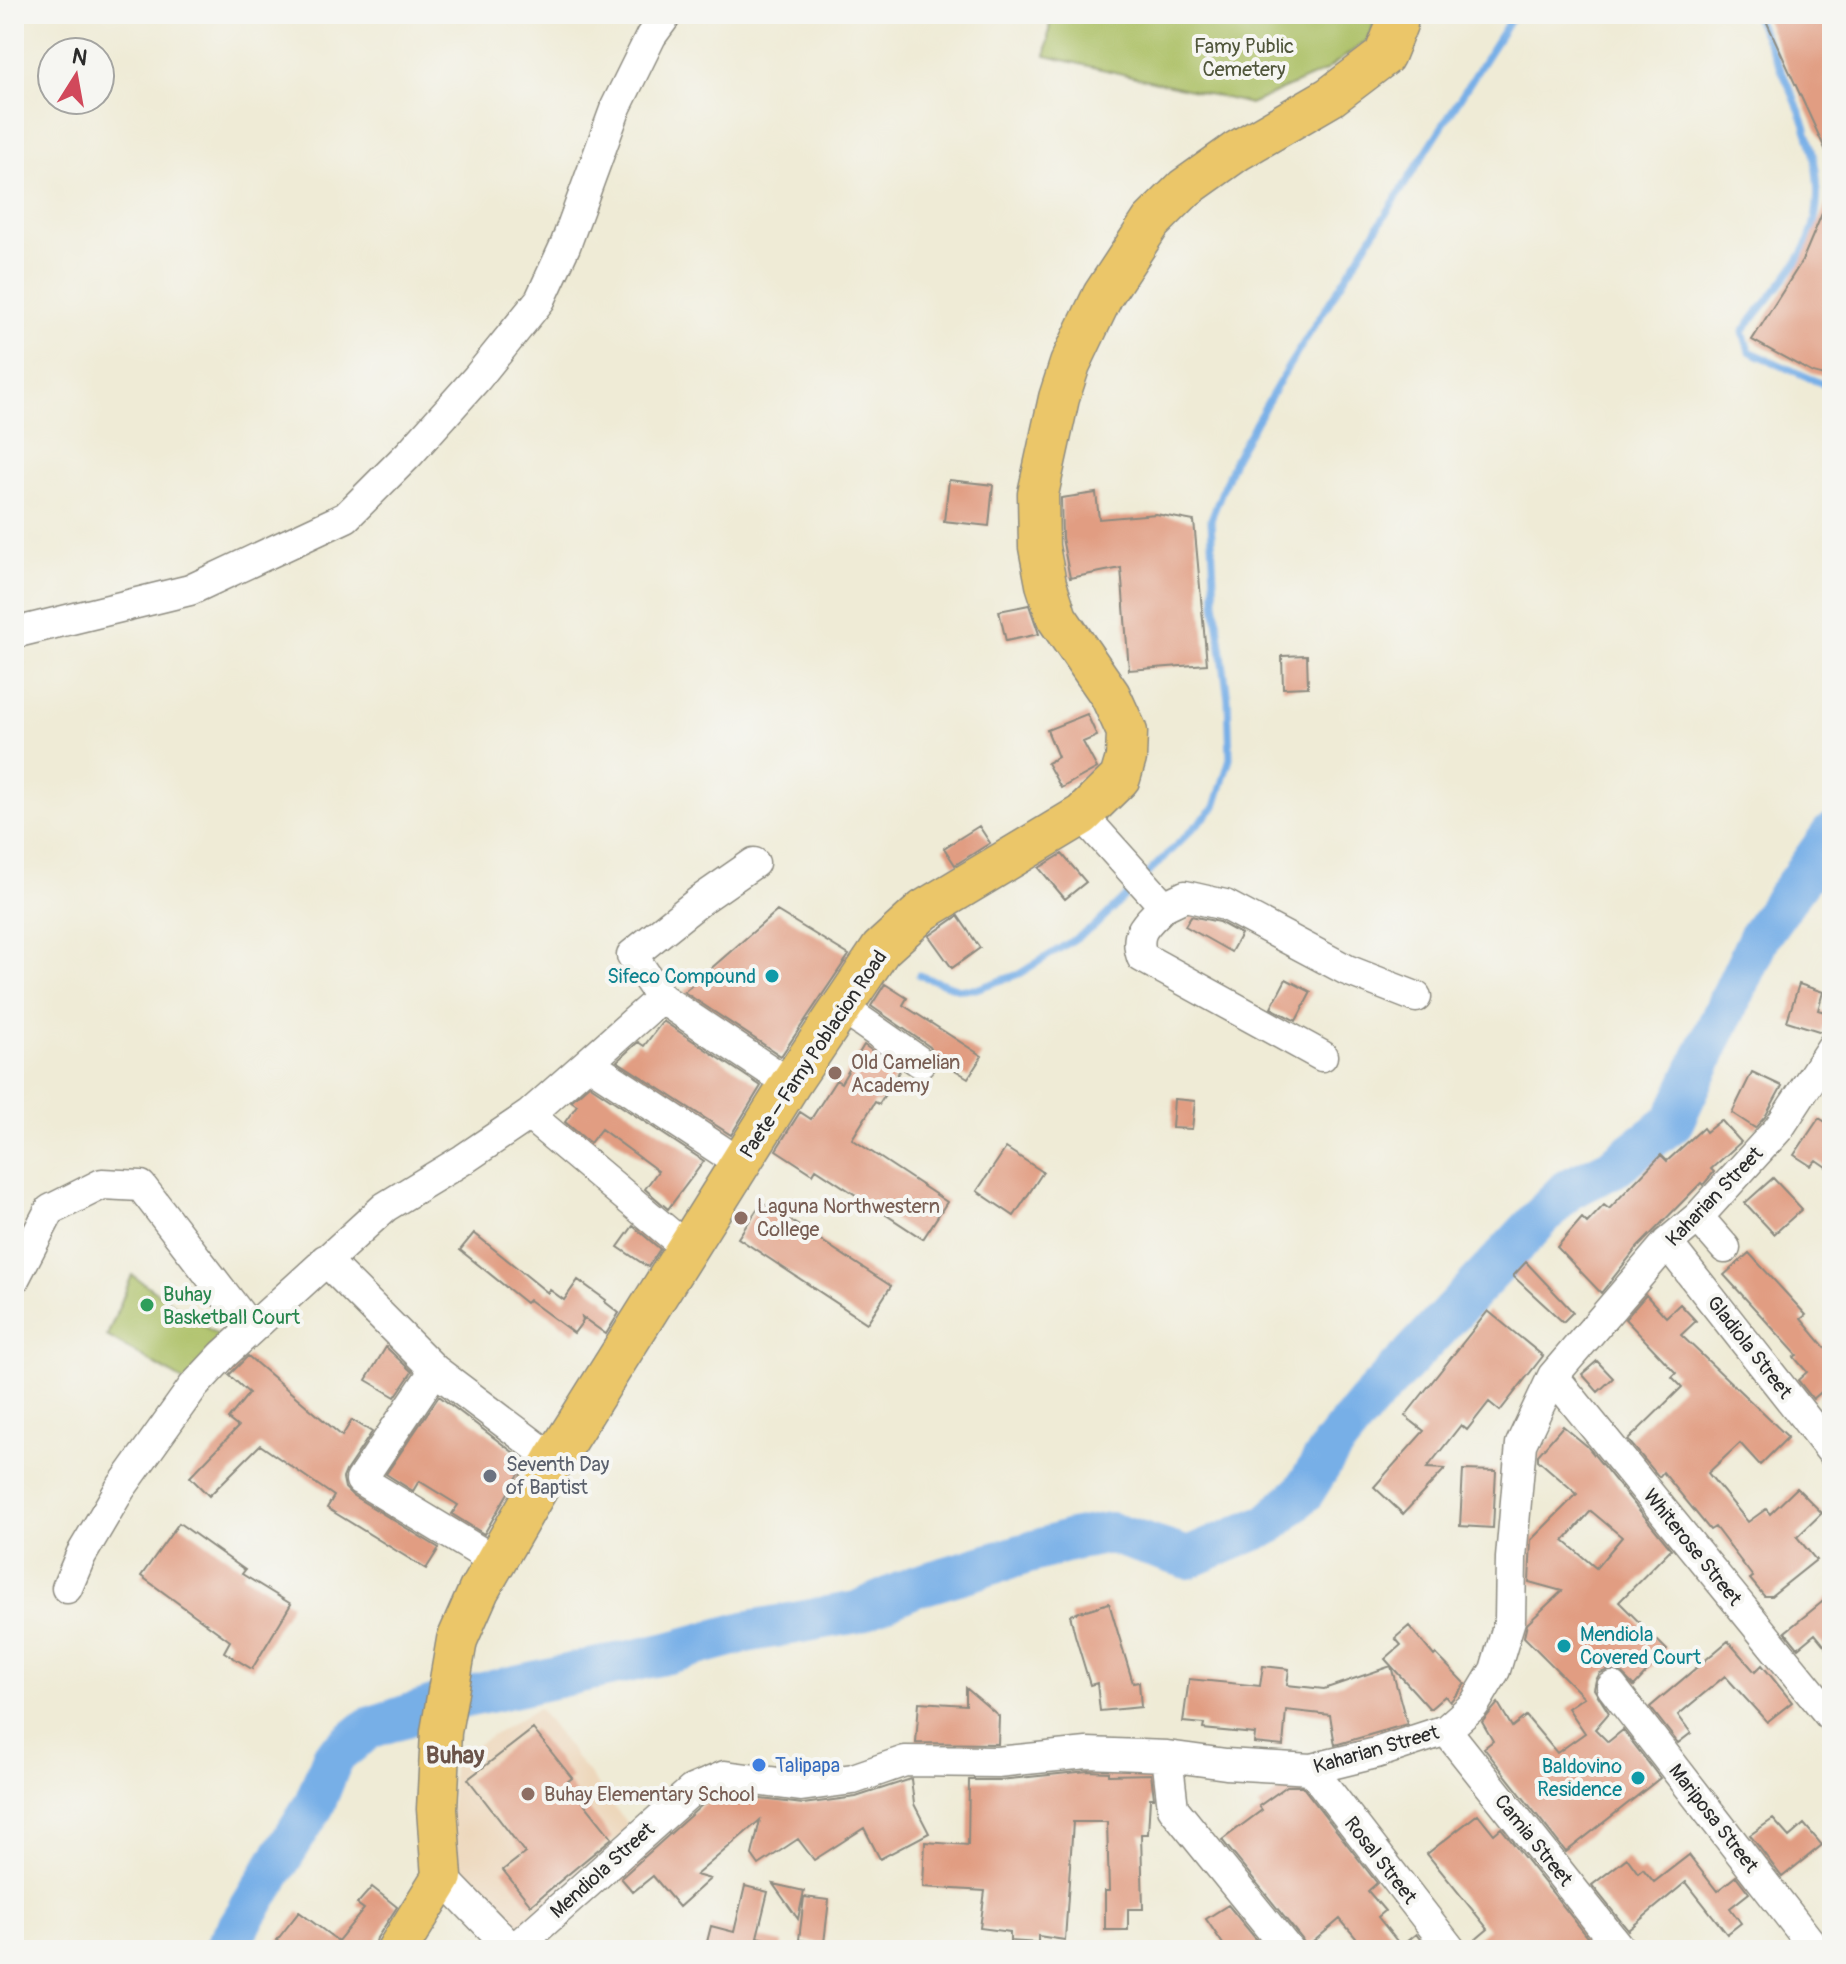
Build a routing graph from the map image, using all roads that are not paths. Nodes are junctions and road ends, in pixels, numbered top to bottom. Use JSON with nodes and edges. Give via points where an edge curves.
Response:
{"nodes":[{"id":1,"x":667,"y":14,"type":"edge"},
{"id":2,"x":1398,"y":14,"type":"edge"},
{"id":3,"x":14,"y":633,"type":"edge"},
{"id":4,"x":1082,"y":815,"type":"junction"},
{"id":5,"x":754,"y":863,"type":"dead end"},
{"id":6,"x":1164,"y":906,"type":"junction"},
{"id":7,"x":1416,"y":997,"type":"dead end"},
{"id":8,"x":661,"y":998,"type":"junction"},
{"id":9,"x":841,"y":1007,"type":"junction"},
{"id":10,"x":1832,"y":1047,"type":"edge"},
{"id":11,"x":1322,"y":1056,"type":"dead end"},
{"id":12,"x":920,"y":1062,"type":"dead end"},
{"id":13,"x":588,"y":1063,"type":"junction"},
{"id":14,"x":790,"y":1084,"type":"junction"},
{"id":15,"x":529,"y":1115,"type":"junction"},
{"id":16,"x":740,"y":1163,"type":"junction"},
{"id":17,"x":1698,"y":1217,"type":"junction"},
{"id":18,"x":1667,"y":1243,"type":"junction"},
{"id":19,"x":1725,"y":1248,"type":"dead end"},
{"id":20,"x":688,"y":1249,"type":"junction"},
{"id":21,"x":325,"y":1260,"type":"junction"},
{"id":22,"x":14,"y":1279,"type":"edge"},
{"id":23,"x":251,"y":1329,"type":"junction"},
{"id":24,"x":435,"y":1370,"type":"junction"},
{"id":25,"x":1553,"y":1376,"type":"junction"},
{"id":26,"x":1832,"y":1452,"type":"edge"},
{"id":27,"x":554,"y":1460,"type":"junction"},
{"id":28,"x":495,"y":1561,"type":"junction"},
{"id":29,"x":67,"y":1588,"type":"dead end"},
{"id":30,"x":1612,"y":1687,"type":"dead end"},
{"id":31,"x":1832,"y":1718,"type":"edge"},
{"id":32,"x":1446,"y":1730,"type":"junction"},
{"id":33,"x":1167,"y":1756,"type":"junction"},
{"id":34,"x":1311,"y":1769,"type":"junction"},
{"id":35,"x":692,"y":1790,"type":"joint"},
{"id":36,"x":442,"y":1877,"type":"junction"},
{"id":37,"x":397,"y":1950,"type":"edge"},
{"id":38,"x":513,"y":1950,"type":"edge"},
{"id":39,"x":1288,"y":1950,"type":"edge"},
{"id":40,"x":1451,"y":1950,"type":"edge"},
{"id":41,"x":1621,"y":1950,"type":"edge"},
{"id":42,"x":1816,"y":1950,"type":"edge"}],
"edges":[{"from":1,"to":3,"type":"street","via":[[616,107],[540,300],[409,454],[346,517],[190,590]]},
{"from":2,"to":4,"type":"main road","name":"Paete – Famy Poblacion Road","via":[[1384,56],[1330,97],[1185,188],[1151,222],[1103,295],[1070,364],[1038,494],[1039,547],[1057,618],[1110,695],[1127,732],[1120,778]]},
{"from":4,"to":6,"type":"street"},
{"from":4,"to":9,"type":"main road","name":"Paete – Famy Poblacion Road","via":[[924,910],[881,949]]},
{"from":5,"to":8,"type":"street","via":[[632,955]]},
{"from":6,"to":7,"type":"street","via":[[1185,896],[1225,905],[1347,970]]},
{"from":6,"to":11,"type":"street","via":[[1141,931],[1142,957]]},
{"from":8,"to":13,"type":"street"},
{"from":8,"to":14,"type":"street"},
{"from":9,"to":12,"type":"street"},
{"from":9,"to":14,"type":"main road","name":"Paete – Famy Poblacion Road"},
{"from":10,"to":17,"type":"street","name":"Kaharian Street","via":[[1779,1128]]},
{"from":13,"to":15,"type":"street"},
{"from":13,"to":16,"type":"street"},
{"from":14,"to":16,"type":"main road","name":"Paete – Famy Poblacion Road"},
{"from":15,"to":20,"type":"street"},
{"from":15,"to":21,"type":"street","via":[[385,1207]]},
{"from":16,"to":20,"type":"main road","name":"Paete – Famy Poblacion Road"},
{"from":17,"to":18,"type":"street","name":"Kaharian Street"},
{"from":17,"to":19,"type":"street"},
{"from":18,"to":25,"type":"street","name":"Kaharian Street"},
{"from":18,"to":26,"type":"street","name":"Gladiola Street"},
{"from":20,"to":27,"type":"main road","name":"Paete – Famy Poblacion Road"},
{"from":21,"to":23,"type":"street"},
{"from":21,"to":24,"type":"street"},
{"from":22,"to":23,"type":"street","via":[[50,1210],[102,1184],[141,1186]]},
{"from":23,"to":29,"type":"street","via":[[193,1387],[120,1489]]},
{"from":24,"to":27,"type":"street"},
{"from":24,"to":28,"type":"street","via":[[361,1480]]},
{"from":25,"to":31,"type":"street","name":"Whiterose Street"},
{"from":25,"to":32,"type":"street","name":"Kaharian Street","via":[[1521,1444],[1510,1620],[1495,1670],[1474,1705]]},
{"from":27,"to":28,"type":"main road","name":"Paete – Famy Poblacion Road"},
{"from":28,"to":36,"type":"main road","name":"Paete – Famy Poblacion Road","via":[[457,1640],[451,1668],[437,1809]]},
{"from":30,"to":42,"type":"street","name":"Mariposa Street"},
{"from":32,"to":34,"type":"street","name":"Kaharian Street"},
{"from":32,"to":41,"type":"street","name":"Camia Street"},
{"from":33,"to":34,"type":"street","name":"Kaharian Street"},
{"from":33,"to":35,"type":"street","name":"Kaharian Street","via":[[1087,1753],[997,1762],[905,1761],[853,1779],[801,1786],[725,1776]]},
{"from":33,"to":39,"type":"street","via":[[1173,1808]]},
{"from":34,"to":40,"type":"street","name":"Rosal Street"},
{"from":35,"to":38,"type":"street","name":"Mendiola Street"},
{"from":36,"to":37,"type":"main road"},
{"from":36,"to":38,"type":"street"}]}
